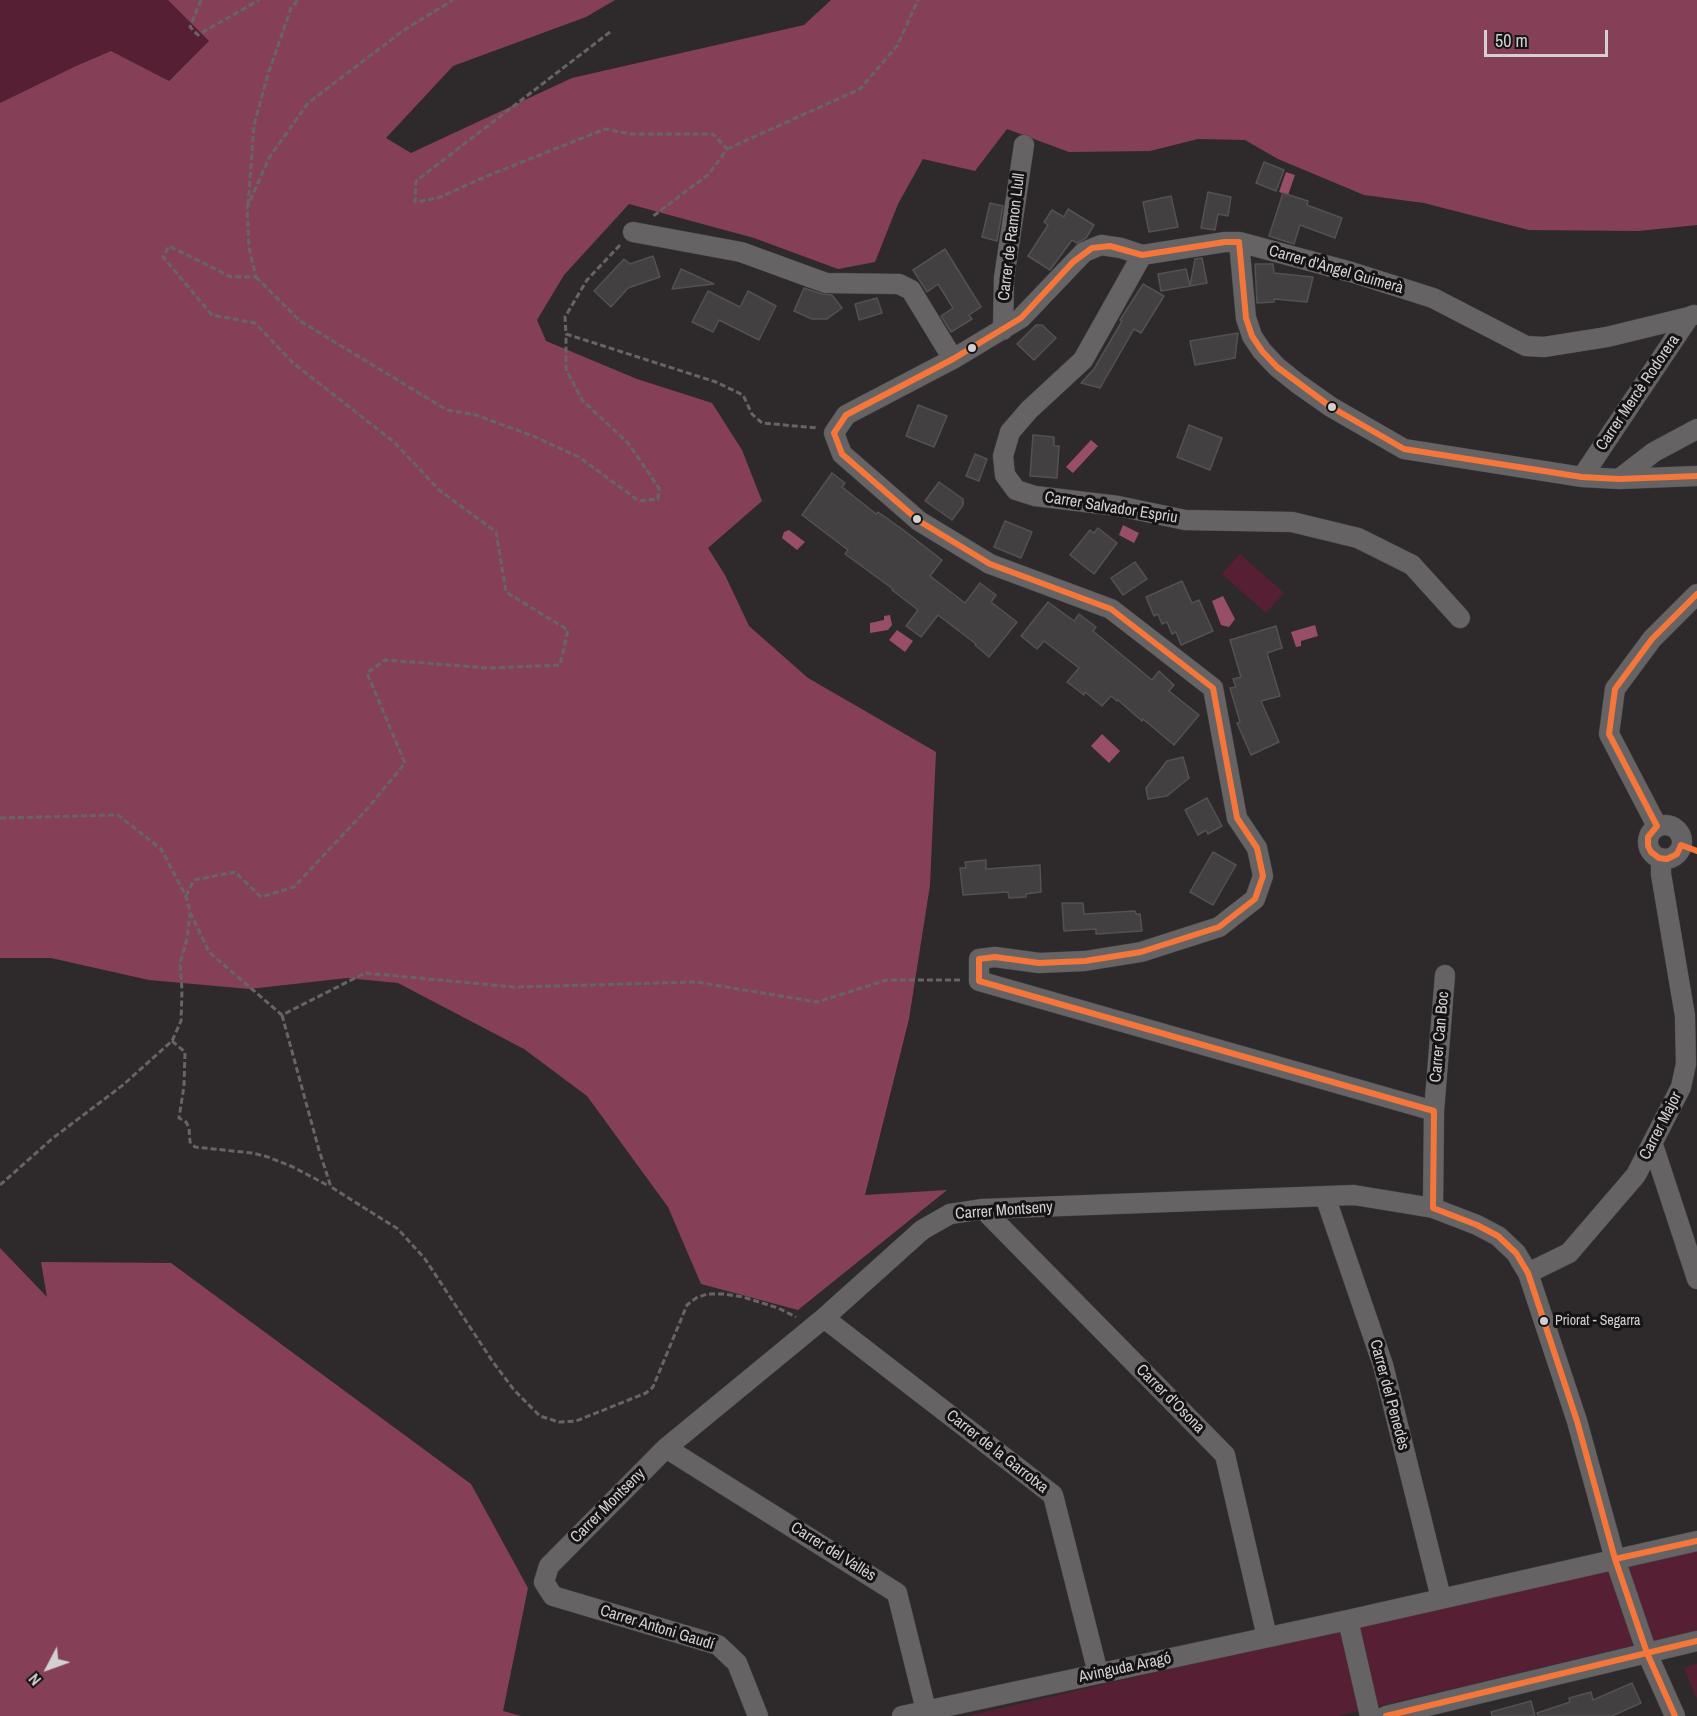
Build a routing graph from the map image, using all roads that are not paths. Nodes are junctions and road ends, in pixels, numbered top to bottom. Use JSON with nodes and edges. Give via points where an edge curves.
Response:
{"nodes":[{"id":1,"x":1024,"y":145,"type":"dead end"},
{"id":2,"x":633,"y":232,"type":"road end"},
{"id":3,"x":1239,"y":242,"type":"junction"},
{"id":4,"x":1142,"y":255,"type":"junction"},
{"id":5,"x":1693,"y":315,"type":"edge"},
{"id":6,"x":1003,"y":330,"type":"junction"},
{"id":7,"x":953,"y":359,"type":"junction"},
{"id":8,"x":1697,"y":429,"type":"edge"},
{"id":9,"x":1697,"y":476,"type":"edge"},
{"id":10,"x":1582,"y":477,"type":"junction"},
{"id":11,"x":1619,"y":479,"type":"junction"},
{"id":12,"x":1697,"y":594,"type":"edge"},
{"id":13,"x":1460,"y":618,"type":"dead end"},
{"id":14,"x":1657,"y":826,"type":"junction"},
{"id":15,"x":1689,"y":848,"type":"edge"},
{"id":16,"x":1660,"y":858,"type":"junction"},
{"id":17,"x":1445,"y":975,"type":"dead end"},
{"id":18,"x":1689,"y":1090,"type":"edge"},
{"id":19,"x":1434,"y":1111,"type":"junction"},
{"id":20,"x":1653,"y":1144,"type":"junction"},
{"id":21,"x":1325,"y":1196,"type":"junction"},
{"id":22,"x":1433,"y":1208,"type":"junction"},
{"id":23,"x":983,"y":1209,"type":"junction"},
{"id":24,"x":1528,"y":1273,"type":"junction"},
{"id":25,"x":1697,"y":1279,"type":"edge"},
{"id":26,"x":819,"y":1322,"type":"junction"},
{"id":27,"x":666,"y":1448,"type":"junction"},
{"id":28,"x":1697,"y":1541,"type":"edge"},
{"id":29,"x":1615,"y":1559,"type":"junction"},
{"id":30,"x":553,"y":1596,"type":"joint"},
{"id":31,"x":1441,"y":1598,"type":"junction"},
{"id":32,"x":1348,"y":1620,"type":"junction"},
{"id":33,"x":1267,"y":1637,"type":"junction"},
{"id":34,"x":1697,"y":1641,"type":"edge"},
{"id":35,"x":1647,"y":1653,"type":"junction"},
{"id":36,"x":1098,"y":1674,"type":"junction"},
{"id":37,"x":926,"y":1710,"type":"junction"},
{"id":38,"x":758,"y":1716,"type":"edge"},
{"id":39,"x":902,"y":1716,"type":"edge"},
{"id":40,"x":1370,"y":1716,"type":"edge"},
{"id":41,"x":1386,"y":1716,"type":"edge"},
{"id":42,"x":1675,"y":1716,"type":"edge"}],
"edges":[{"from":1,"to":6,"type":"street","name":"Carrer de Ramon Llull","via":[[1004,278]]},
{"from":2,"to":7,"type":"street","via":[[741,252],[826,283],[898,284],[911,291]]},
{"from":3,"to":4,"type":"street","name":"Carrer d'Àngel Guimerà"},
{"from":3,"to":5,"type":"street","name":"Carrer d'Àngel Guimerà","via":[[1433,298],[1526,346],[1607,337]]},
{"from":3,"to":10,"type":"street","via":[[1246,318],[1252,336],[1277,367],[1331,407],[1404,448]]},
{"from":4,"to":6,"type":"street","name":"Carrer d'Àngel Guimerà","via":[[1110,246],[1092,248],[1073,262],[1022,318]]},
{"from":4,"to":13,"type":"street","name":"Carrer Salvador Espriu","via":[[1083,360],[1010,432],[1003,456],[1005,475],[1016,490],[1185,520],[1292,522],[1358,538],[1412,565]]},
{"from":5,"to":10,"type":"street","name":"Carrer Mercè Rodorera"},
{"from":6,"to":7,"type":"street","name":"Carrer d'Àngel Guimerà"},
{"from":7,"to":19,"type":"street","name":"Carrer d'Àngel Guimerà","via":[[846,415],[834,433],[842,454],[919,521],[990,564],[1111,609],[1213,688],[1237,818],[1257,848],[1263,876],[1255,899],[1219,927],[1141,952],[1085,961],[1039,963],[979,958],[979,981]]},
{"from":8,"to":11,"type":"street","via":[[1654,452]]},
{"from":9,"to":11,"type":"street"},
{"from":10,"to":11,"type":"street"},
{"from":12,"to":14,"type":"street","via":[[1652,639],[1615,689],[1609,734]]},
{"from":14,"to":15,"type":"street","via":[[1676,829]]},
{"from":14,"to":16,"type":"street","via":[[1647,843]]},
{"from":15,"to":16,"type":"street","via":[[1667,859]]},
{"from":16,"to":18,"type":"street","name":"Carrer Major","via":[[1685,1016]]},
{"from":17,"to":19,"type":"street","name":"Carrer Can Boc"},
{"from":18,"to":20,"type":"street","name":"Carrer Major"},
{"from":19,"to":22,"type":"street","name":"Carrer Can Boc"},
{"from":20,"to":24,"type":"street","name":"Carrer Major","via":[[1636,1175],[1569,1253]]},
{"from":20,"to":25,"type":"street"},
{"from":21,"to":22,"type":"street","name":"Carrer Montseny","via":[[1354,1195]]},
{"from":21,"to":23,"type":"street","name":"Carrer Montseny"},
{"from":21,"to":31,"type":"street","name":"Carrer del Penedès","via":[[1383,1365]]},
{"from":22,"to":24,"type":"street","name":"Carrer Montseny","via":[[1498,1236],[1516,1253]]},
{"from":23,"to":26,"type":"street","name":"Carrer Montseny","via":[[950,1214],[922,1230]]},
{"from":23,"to":33,"type":"street","name":"Carrer d'Osona","via":[[1225,1455]]},
{"from":24,"to":29,"type":"street","name":"Carrer Montseny","via":[[1577,1421]]},
{"from":26,"to":27,"type":"street","name":"Carrer Montseny"},
{"from":26,"to":36,"type":"street","name":"Carrer de la Garrotxa","via":[[1053,1495]]},
{"from":27,"to":30,"type":"street","name":"Carrer Montseny","via":[[549,1566],[544,1582]]},
{"from":27,"to":37,"type":"street","name":"Carrer del Vallès","via":[[897,1593]]},
{"from":28,"to":29,"type":"street","name":"Avinguda Aragó"},
{"from":29,"to":31,"type":"street","name":"Avinguda Aragó"},
{"from":29,"to":35,"type":"street","name":"Carrer Montseny"},
{"from":30,"to":38,"type":"street","name":"Carrer Antoni Gaudí","via":[[718,1645],[737,1663]]},
{"from":31,"to":32,"type":"street","name":"Avinguda Aragó"},
{"from":32,"to":33,"type":"street","name":"Avinguda Aragó"},
{"from":32,"to":40,"type":"street"},
{"from":33,"to":36,"type":"street","name":"Avinguda Aragó"},
{"from":34,"to":35,"type":"street"},
{"from":35,"to":41,"type":"street"},
{"from":35,"to":42,"type":"street","name":"Carrer Montseny"},
{"from":36,"to":37,"type":"street","name":"Avinguda Aragó"},
{"from":37,"to":39,"type":"street","name":"Avinguda Aragó"}]}
